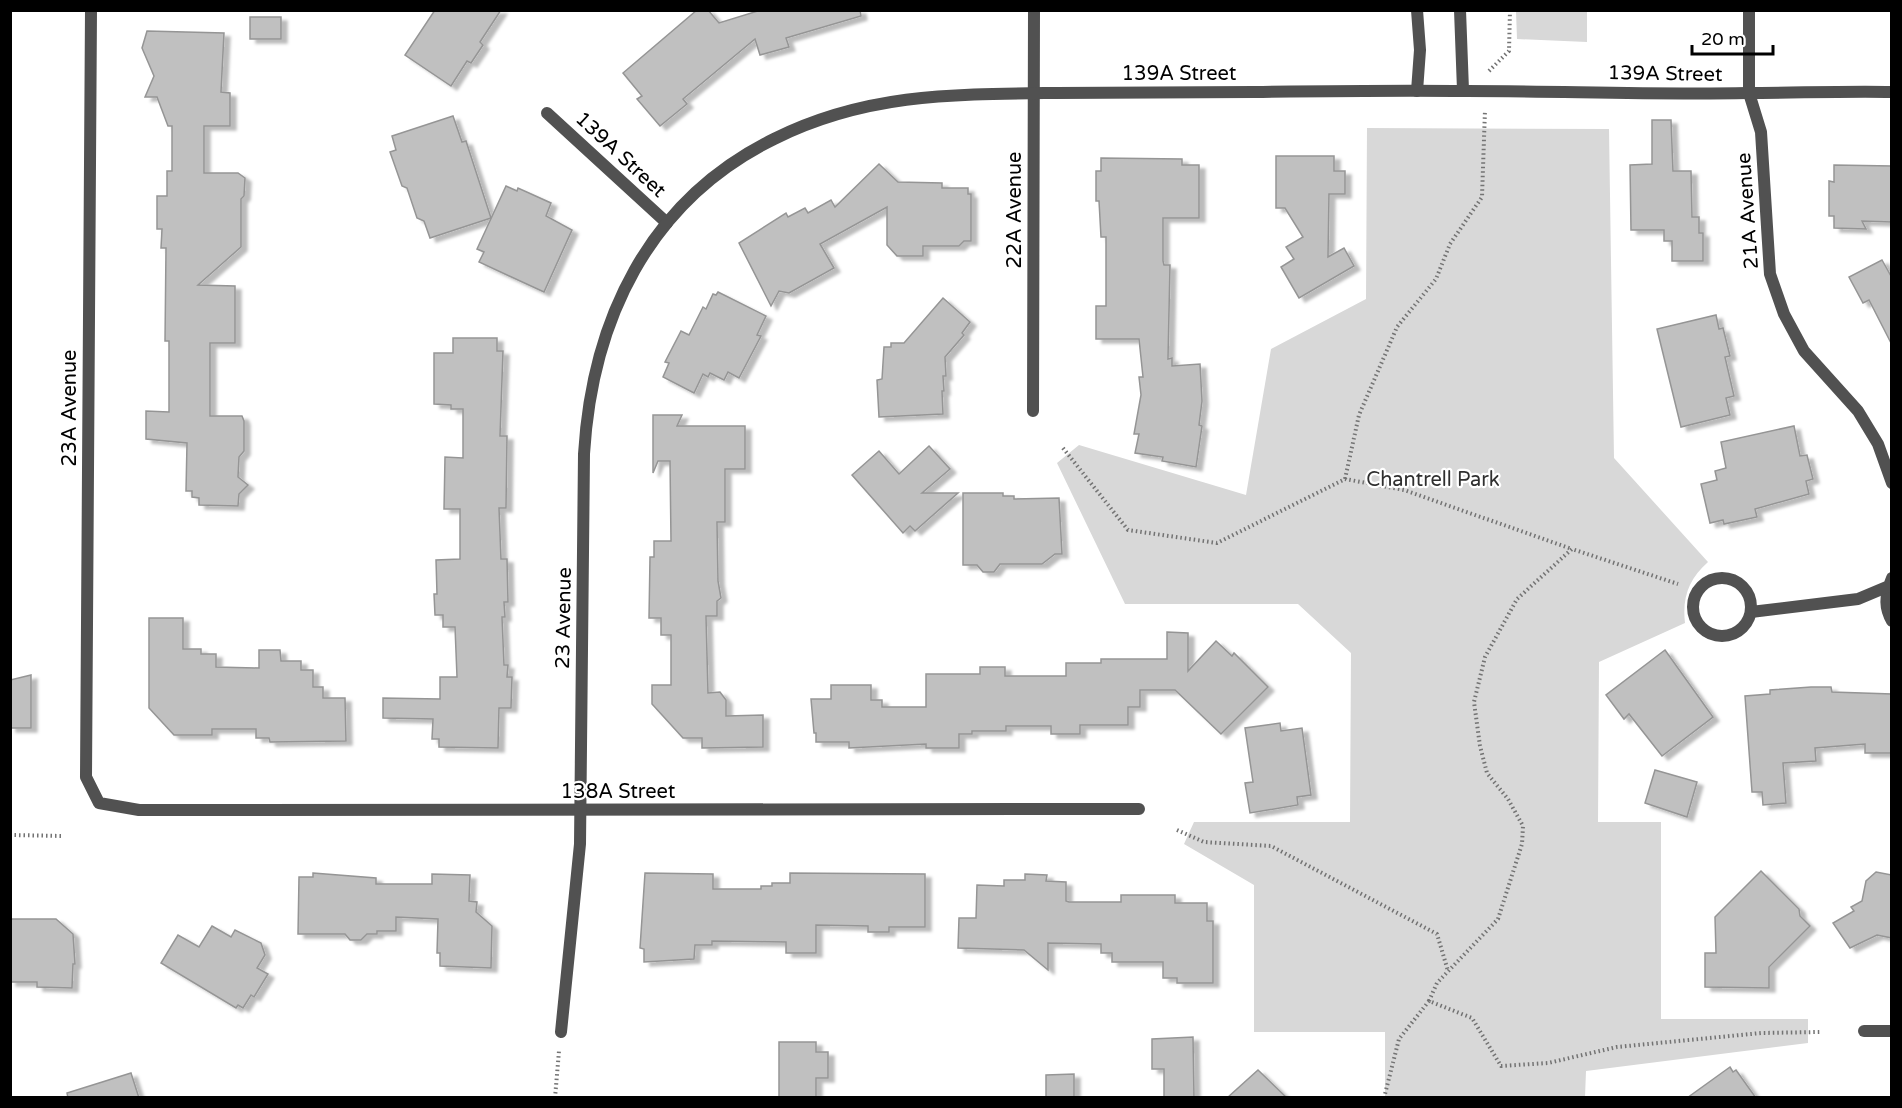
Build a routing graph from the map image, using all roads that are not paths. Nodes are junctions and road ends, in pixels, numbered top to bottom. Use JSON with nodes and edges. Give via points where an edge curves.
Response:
{"nodes":[{"id":1,"x":91,"y":10,"type":"edge"},
{"id":2,"x":1034,"y":10,"type":"edge"},
{"id":3,"x":1417,"y":10,"type":"edge"},
{"id":4,"x":1460,"y":10,"type":"edge"},
{"id":5,"x":1749,"y":10,"type":"edge"},
{"id":6,"x":1463,"y":90,"type":"junction"},
{"id":7,"x":1417,"y":91,"type":"junction"},
{"id":8,"x":1892,"y":92,"type":"edge"},
{"id":9,"x":1034,"y":93,"type":"junction"},
{"id":10,"x":1749,"y":93,"type":"junction"},
{"id":11,"x":547,"y":113,"type":"dead end"},
{"id":12,"x":667,"y":223,"type":"junction"},
{"id":13,"x":1033,"y":411,"type":"dead end"},
{"id":14,"x":1892,"y":483,"type":"edge"},
{"id":15,"x":1891,"y":582,"type":"edge"},
{"id":16,"x":1751,"y":612,"type":"junction"},
{"id":17,"x":1892,"y":621,"type":"edge"},
{"id":18,"x":99,"y":803,"type":"joint"},
{"id":19,"x":1139,"y":809,"type":"dead end"},
{"id":20,"x":580,"y":810,"type":"junction"},
{"id":21,"x":1864,"y":1031,"type":"dead end"},
{"id":22,"x":1892,"y":1031,"type":"edge"},
{"id":23,"x":561,"y":1032,"type":"road end"}],
"edges":[{"from":1,"to":18,"type":"street","name":"23A Avenue","via":[[86,777]]},
{"from":2,"to":9,"type":"street","name":"22A Avenue"},
{"from":3,"to":7,"type":"street"},
{"from":4,"to":6,"type":"street"},
{"from":5,"to":10,"type":"street","name":"21A Avenue"},
{"from":6,"to":7,"type":"street","name":"139A Street"},
{"from":6,"to":10,"type":"street","name":"139A Street"},
{"from":7,"to":9,"type":"street","name":"139A Street"},
{"from":8,"to":10,"type":"street","name":"139A Street"},
{"from":9,"to":12,"type":"street","name":"139A Street","via":[[948,93],[898,99],[811,122],[770,140],[732,164]]},
{"from":9,"to":13,"type":"street","name":"22A Avenue"},
{"from":10,"to":14,"type":"street","name":"21A Avenue","via":[[1761,132],[1770,274],[1784,314],[1804,351],[1858,411],[1878,444]]},
{"from":11,"to":12,"type":"street","name":"139A Street"},
{"from":12,"to":20,"type":"street","name":"23 Avenue","via":[[624,288],[611,317],[594,369],[587,411]]},
{"from":15,"to":16,"type":"street","via":[[1858,599]]},
{"from":15,"to":17,"type":"street","via":[[1886,607]]},
{"from":16,"to":16,"type":"street","via":[[1748,621],[1734,634],[1716,636],[1707,633],[1695,618],[1693,599],[1704,583],[1723,577],[1741,584],[1751,602]]},
{"from":18,"to":20,"type":"street","name":"138A Street","via":[[139,810]]},
{"from":19,"to":20,"type":"street","name":"138A Street"},
{"from":20,"to":23,"type":"street","name":"23 Avenue"},
{"from":21,"to":22,"type":"street"}]}
